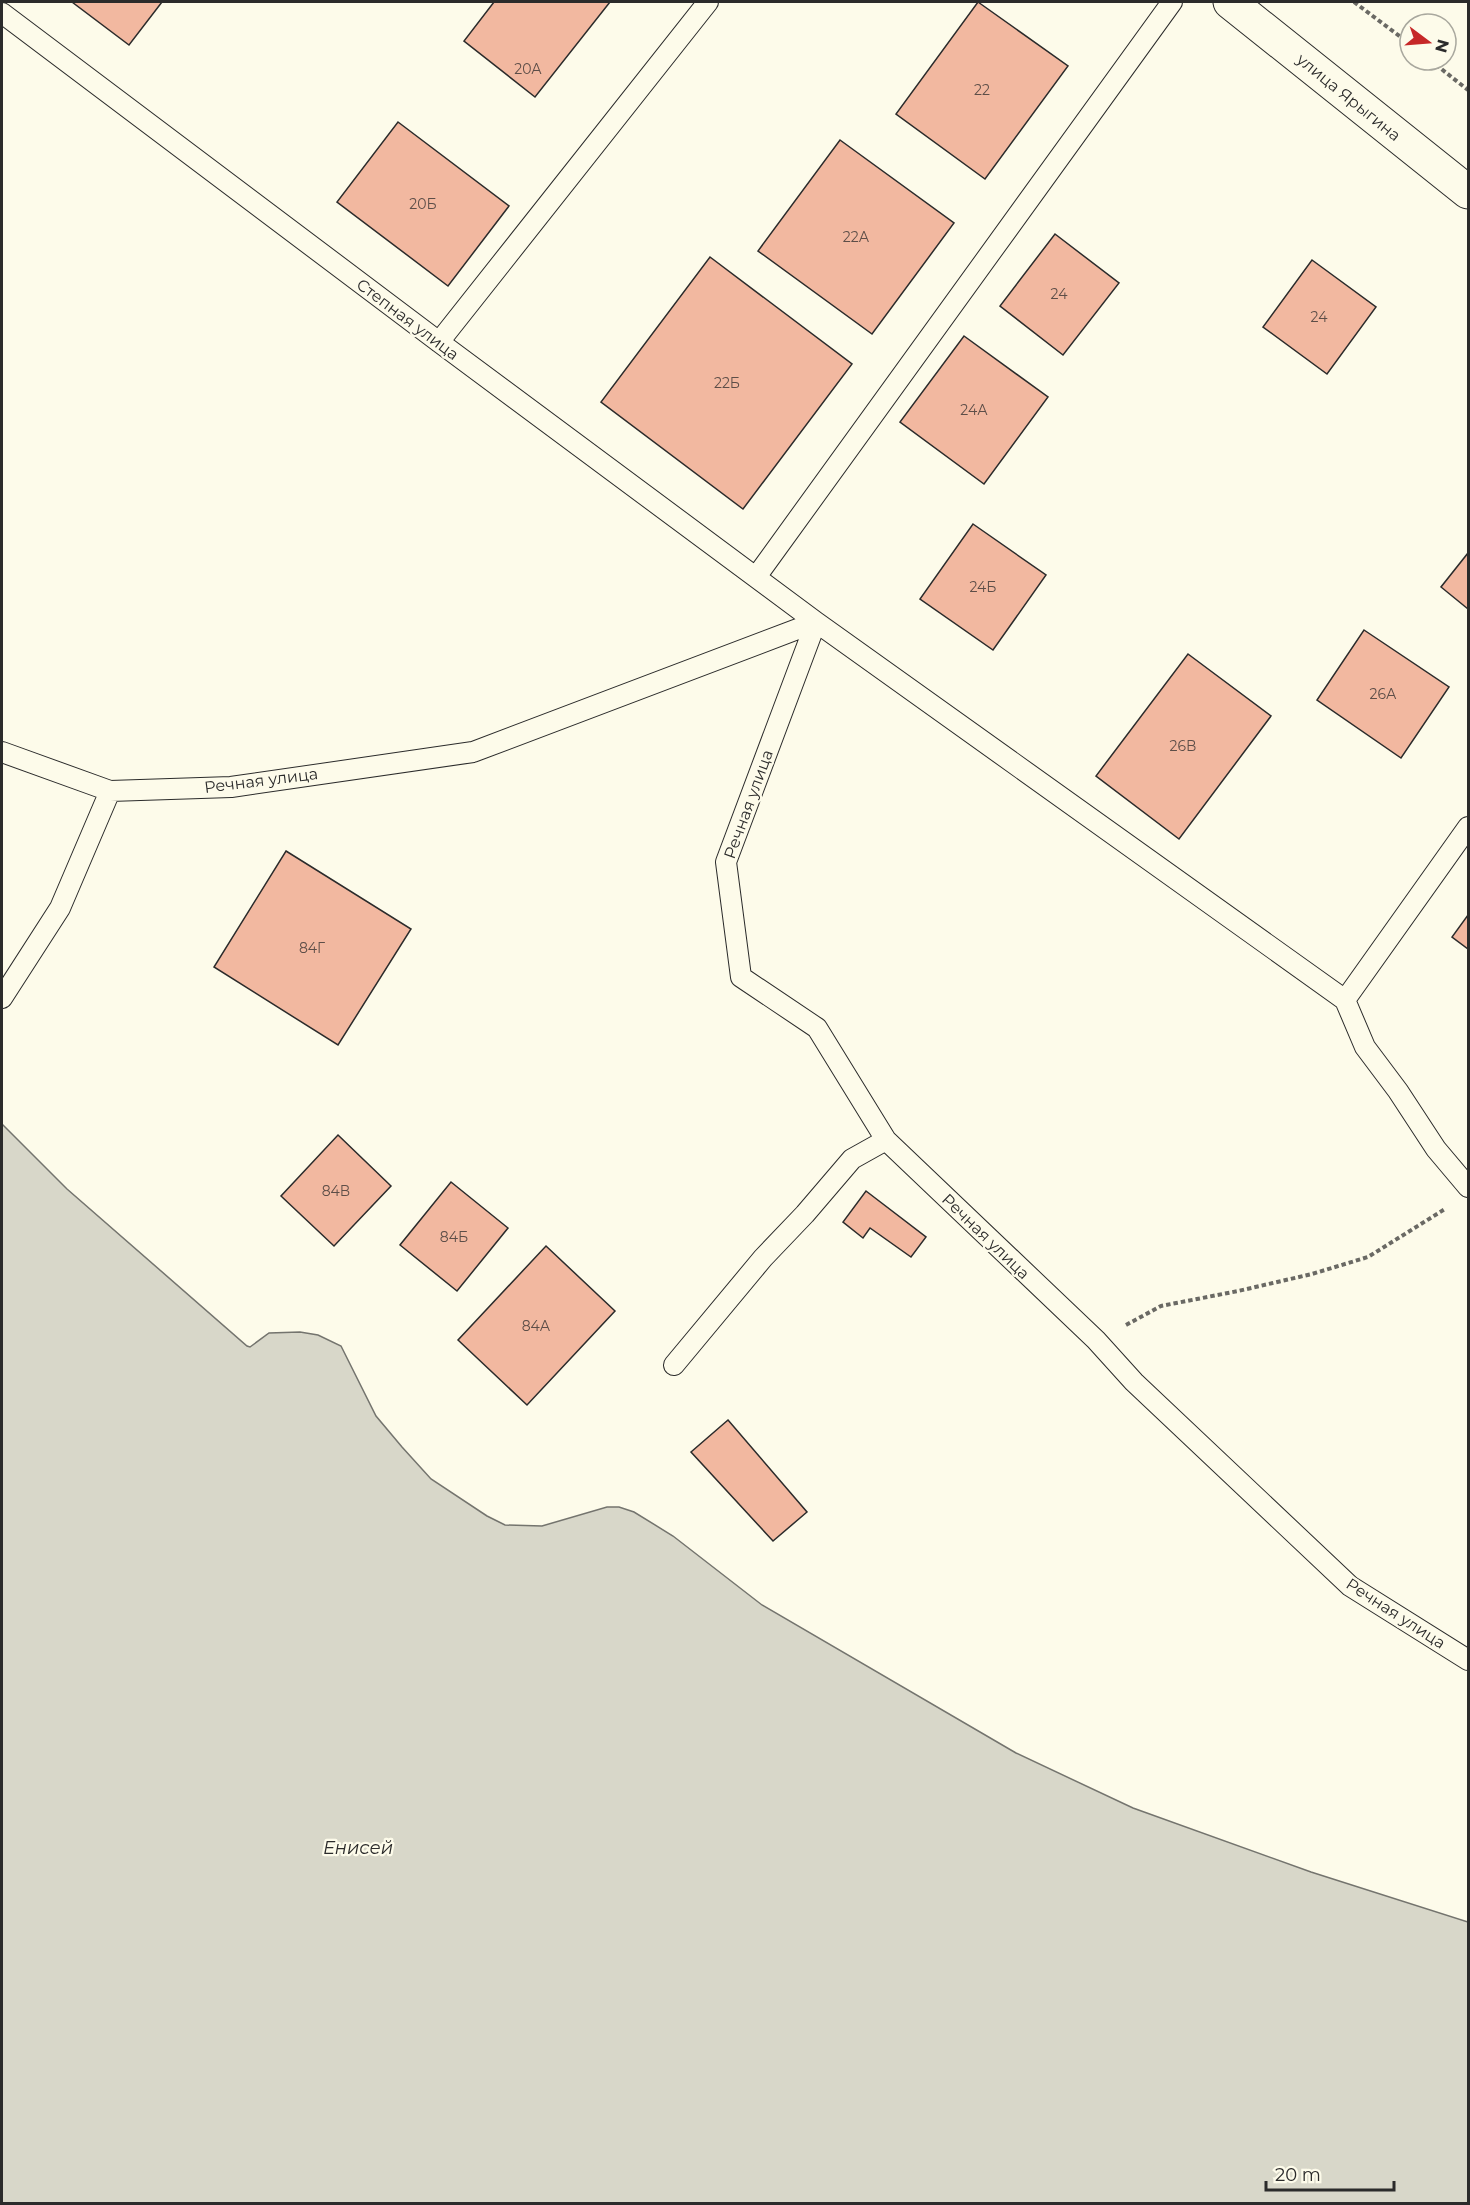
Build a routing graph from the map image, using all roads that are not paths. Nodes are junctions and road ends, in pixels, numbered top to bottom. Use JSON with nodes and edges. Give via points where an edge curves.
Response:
{"nodes":[{"id":1,"x":708,"y":2,"type":"edge"},
{"id":2,"x":1172,"y":2,"type":"edge"},
{"id":3,"x":1230,"y":2,"type":"edge"},
{"id":4,"x":2,"y":13,"type":"edge"},
{"id":5,"x":1468,"y":192,"type":"edge"},
{"id":6,"x":439,"y":342,"type":"junction"},
{"id":7,"x":756,"y":578,"type":"junction"},
{"id":8,"x":816,"y":622,"type":"junction"},
{"id":9,"x":2,"y":752,"type":"edge"},
{"id":10,"x":110,"y":791,"type":"junction"},
{"id":11,"x":1468,"y":827,"type":"edge"},
{"id":12,"x":2,"y":998,"type":"edge"},
{"id":13,"x":1346,"y":1000,"type":"junction"},
{"id":14,"x":886,"y":1140,"type":"junction"},
{"id":15,"x":1468,"y":1187,"type":"edge"},
{"id":16,"x":674,"y":1365,"type":"dead end"},
{"id":17,"x":1468,"y":1660,"type":"edge"}],
"edges":[{"from":1,"to":6,"type":"lane"},
{"from":2,"to":7,"type":"lane"},
{"from":3,"to":5,"type":"street","name":"улица Ярыгина"},
{"from":4,"to":6,"type":"lane","name":"Степная улица"},
{"from":6,"to":7,"type":"lane","name":"Степная улица"},
{"from":7,"to":8,"type":"lane","name":"Степная улица"},
{"from":8,"to":10,"type":"lane","name":"Речная улица","via":[[473,752],[231,787]]},
{"from":8,"to":13,"type":"lane","name":"Степная улица"},
{"from":8,"to":14,"type":"lane","name":"Речная улица","via":[[726,862],[741,977],[817,1028]]},
{"from":9,"to":10,"type":"lane","name":"Речная улица"},
{"from":10,"to":12,"type":"lane","via":[[60,908]]},
{"from":11,"to":13,"type":"lane"},
{"from":13,"to":15,"type":"lane","via":[[1365,1047],[1436,1149]]},
{"from":14,"to":16,"type":"lane","via":[[852,1159]]},
{"from":14,"to":17,"type":"lane","name":"Речная улица","via":[[1350,1586]]}]}
